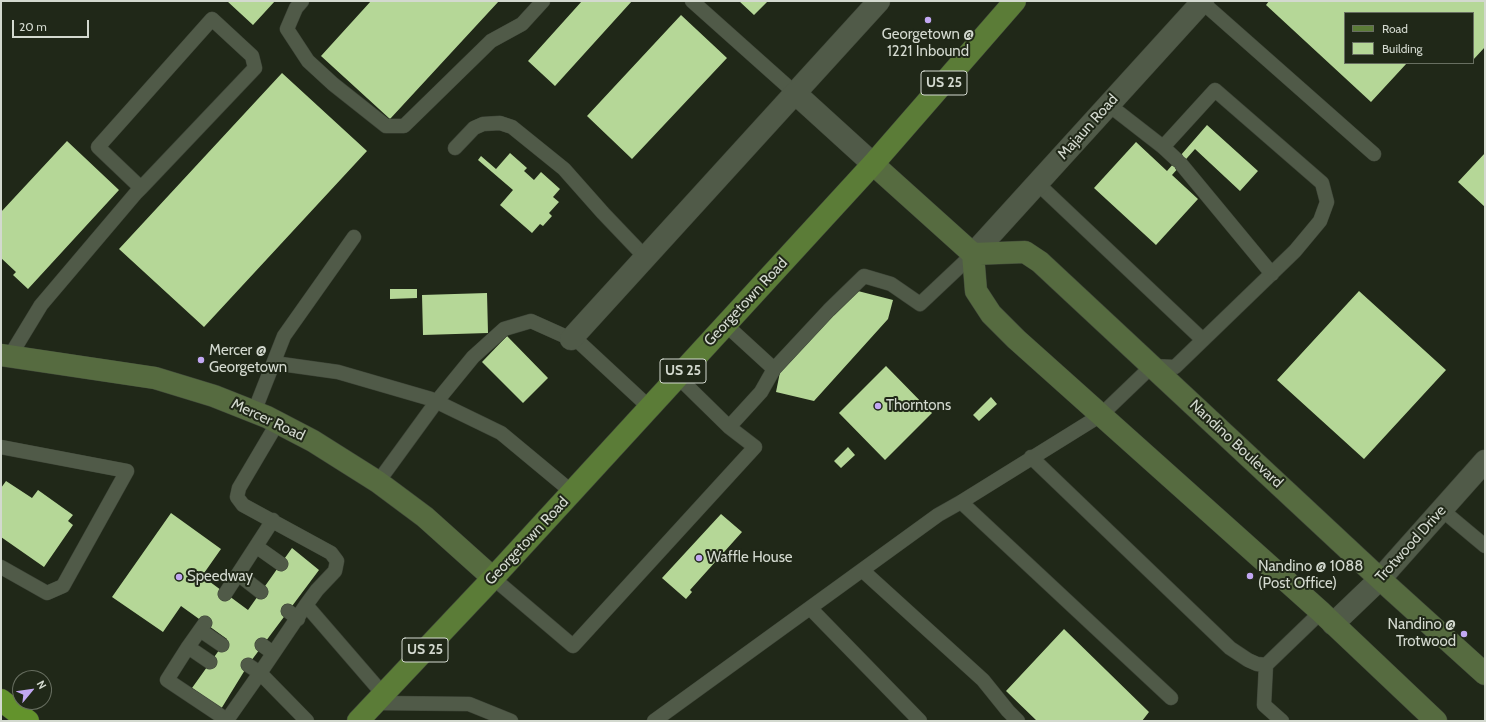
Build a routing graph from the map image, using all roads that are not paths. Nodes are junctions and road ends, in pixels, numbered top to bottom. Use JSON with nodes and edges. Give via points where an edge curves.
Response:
{"nodes":[{"id":1,"x":302,"y":1,"type":"edge"},
{"id":2,"x":543,"y":1,"type":"edge"},
{"id":3,"x":692,"y":1,"type":"edge"},
{"id":4,"x":879,"y":1,"type":"edge"},
{"id":5,"x":1015,"y":1,"type":"edge"},
{"id":6,"x":1203,"y":2,"type":"edge"},
{"id":7,"x":795,"y":94,"type":"junction"},
{"id":8,"x":1109,"y":105,"type":"junction"},
{"id":9,"x":1163,"y":147,"type":"junction"},
{"id":10,"x":455,"y":148,"type":"dead end"},
{"id":11,"x":1374,"y":154,"type":"dead end"},
{"id":12,"x":873,"y":164,"type":"junction"},
{"id":13,"x":1037,"y":183,"type":"junction"},
{"id":14,"x":141,"y":188,"type":"junction"},
{"id":15,"x":354,"y":237,"type":"dead end"},
{"id":16,"x":973,"y":254,"type":"junction"},
{"id":17,"x":645,"y":257,"type":"junction"},
{"id":18,"x":1272,"y":274,"type":"junction"},
{"id":19,"x":726,"y":325,"type":"junction"},
{"id":20,"x":571,"y":339,"type":"junction"},
{"id":21,"x":1203,"y":340,"type":"junction"},
{"id":22,"x":6,"y":356,"type":"edge"},
{"id":23,"x":274,"y":363,"type":"junction"},
{"id":24,"x":1152,"y":366,"type":"junction"},
{"id":25,"x":774,"y":369,"type":"junction"},
{"id":26,"x":678,"y":377,"type":"junction"},
{"id":27,"x":437,"y":401,"type":"junction"},
{"id":28,"x":650,"y":408,"type":"junction"},
{"id":29,"x":254,"y":412,"type":"junction"},
{"id":30,"x":1101,"y":415,"type":"junction"},
{"id":31,"x":278,"y":422,"type":"junction"},
{"id":32,"x":729,"y":427,"type":"junction"},
{"id":33,"x":1,"y":447,"type":"edge"},
{"id":34,"x":1031,"y":457,"type":"junction"},
{"id":35,"x":1485,"y":461,"type":"edge"},
{"id":36,"x":378,"y":482,"type":"junction"},
{"id":37,"x":572,"y":492,"type":"junction"},
{"id":38,"x":961,"y":502,"type":"junction"},
{"id":39,"x":1442,"y":510,"type":"junction"},
{"id":40,"x":273,"y":520,"type":"junction"},
{"id":41,"x":1485,"y":546,"type":"edge"},
{"id":42,"x":257,"y":547,"type":"junction"},
{"id":43,"x":281,"y":564,"type":"dead end"},
{"id":44,"x":1,"y":567,"type":"edge"},
{"id":45,"x":862,"y":570,"type":"junction"},
{"id":46,"x":238,"y":574,"type":"junction"},
{"id":47,"x":492,"y":578,"type":"junction"},
{"id":48,"x":1380,"y":579,"type":"junction"},
{"id":49,"x":261,"y":592,"type":"dead end"},
{"id":50,"x":225,"y":594,"type":"dead end"},
{"id":51,"x":306,"y":605,"type":"junction"},
{"id":52,"x":810,"y":608,"type":"junction"},
{"id":53,"x":1327,"y":618,"type":"junction"},
{"id":54,"x":222,"y":645,"type":"dead end"},
{"id":55,"x":188,"y":647,"type":"junction"},
{"id":56,"x":210,"y":662,"type":"dead end"},
{"id":57,"x":248,"y":665,"type":"dead end"},
{"id":58,"x":1266,"y":665,"type":"junction"},
{"id":59,"x":260,"y":673,"type":"junction"},
{"id":60,"x":1485,"y":674,"type":"edge"},
{"id":61,"x":1171,"y":698,"type":"dead end"},
{"id":62,"x":379,"y":699,"type":"junction"},
{"id":63,"x":1,"y":700,"type":"edge"},
{"id":64,"x":657,"y":720,"type":"edge"},
{"id":65,"x":28,"y":721,"type":"edge"},
{"id":66,"x":308,"y":721,"type":"edge"},
{"id":67,"x":358,"y":721,"type":"edge"},
{"id":68,"x":511,"y":721,"type":"edge"},
{"id":69,"x":920,"y":721,"type":"edge"},
{"id":70,"x":1018,"y":721,"type":"edge"},
{"id":71,"x":1282,"y":721,"type":"edge"},
{"id":72,"x":1436,"y":721,"type":"edge"}],
"edges":[{"from":1,"to":2,"type":"lane","via":[[287,29],[308,61],[386,126],[404,126],[491,41],[522,24]]},
{"from":3,"to":7,"type":"lane"},
{"from":4,"to":7,"type":"street"},
{"from":5,"to":12,"type":"main road","name":"Georgetown Road","number":"US 25"},
{"from":6,"to":8,"type":"street","name":"Majaun Road"},
{"from":6,"to":11,"type":"lane"},
{"from":7,"to":12,"type":"street"},
{"from":7,"to":17,"type":"street"},
{"from":8,"to":9,"type":"lane"},
{"from":8,"to":13,"type":"street","name":"Majaun Road"},
{"from":9,"to":18,"type":"lane","via":[[1179,162]]},
{"from":9,"to":18,"type":"lane","via":[[1215,90],[1322,183],[1327,202],[1320,220]]},
{"from":10,"to":17,"type":"lane","via":[[474,128],[484,124],[512,127],[564,169]]},
{"from":12,"to":16,"type":"street"},
{"from":12,"to":19,"type":"main road","name":"Georgetown Road","number":"US 25"},
{"from":13,"to":16,"type":"street","name":"Majaun Road"},
{"from":13,"to":21,"type":"lane"},
{"from":14,"to":14,"type":"lane","via":[[255,68],[252,56],[212,19],[98,146]]},
{"from":14,"to":22,"type":"lane","via":[[41,306]]},
{"from":15,"to":23,"type":"lane","via":[[284,336]]},
{"from":16,"to":24,"type":"street","name":"Nandino Boulevard","via":[[1025,252],[1040,262]]},
{"from":16,"to":25,"type":"lane","via":[[920,304],[891,284],[864,276]]},
{"from":16,"to":30,"type":"street","via":[[976,291],[991,314]]},
{"from":17,"to":20,"type":"street"},
{"from":18,"to":21,"type":"lane"},
{"from":19,"to":25,"type":"lane"},
{"from":19,"to":26,"type":"main road","name":"Georgetown Road","number":"US 25"},
{"from":20,"to":27,"type":"lane","via":[[531,321],[504,329],[473,357]]},
{"from":20,"to":28,"type":"lane","via":[[580,343]]},
{"from":21,"to":24,"type":"lane","via":[[1176,367]]},
{"from":22,"to":29,"type":"street","name":"Mercer Road","via":[[155,378],[214,396]]},
{"from":23,"to":27,"type":"lane","via":[[338,372]]},
{"from":23,"to":29,"type":"lane"},
{"from":24,"to":30,"type":"lane"},
{"from":24,"to":48,"type":"street","name":"Nandino Boulevard"},
{"from":25,"to":32,"type":"lane","via":[[761,392]]},
{"from":26,"to":28,"type":"main road","name":"Georgetown Road","number":"US 25"},
{"from":26,"to":32,"type":"lane"},
{"from":27,"to":36,"type":"lane"},
{"from":27,"to":37,"type":"lane","via":[[501,433]]},
{"from":28,"to":37,"type":"main road","name":"Georgetown Road","number":"US 25"},
{"from":29,"to":31,"type":"street","name":"Mercer Road"},
{"from":30,"to":34,"type":"lane"},
{"from":30,"to":53,"type":"street"},
{"from":31,"to":36,"type":"street","name":"Mercer Road"},
{"from":31,"to":40,"type":"lane","via":[[239,488],[237,497],[243,505]]},
{"from":32,"to":47,"type":"lane","via":[[755,447],[573,646]]},
{"from":33,"to":44,"type":"lane","via":[[127,472],[63,586],[46,594]]},
{"from":34,"to":38,"type":"lane"},
{"from":34,"to":58,"type":"lane","via":[[1230,648],[1248,660]]},
{"from":35,"to":39,"type":"street","name":"Trotwood Drive"},
{"from":36,"to":47,"type":"street","name":"Mercer Road","via":[[425,517]]},
{"from":37,"to":47,"type":"main road","name":"Georgetown Road","number":"US 25"},
{"from":38,"to":45,"type":"lane","via":[[938,514]]},
{"from":38,"to":61,"type":"lane"},
{"from":39,"to":41,"type":"lane"},
{"from":39,"to":48,"type":"street","name":"Trotwood Drive"},
{"from":40,"to":42,"type":"lane"},
{"from":40,"to":51,"type":"lane","via":[[330,553],[336,561],[334,571],[313,587]]},
{"from":42,"to":43,"type":"lane"},
{"from":42,"to":46,"type":"lane"},
{"from":45,"to":52,"type":"lane"},
{"from":45,"to":70,"type":"lane","via":[[983,680]]},
{"from":46,"to":49,"type":"lane"},
{"from":46,"to":50,"type":"lane"},
{"from":47,"to":62,"type":"main road","name":"Georgetown Road","number":"US 25"},
{"from":48,"to":53,"type":"street","name":"Trotwood Drive"},
{"from":48,"to":60,"type":"street","name":"Nandino Boulevard"},
{"from":51,"to":59,"type":"lane","via":[[293,615],[268,649]]},
{"from":51,"to":62,"type":"lane"},
{"from":52,"to":64,"type":"lane"},
{"from":52,"to":69,"type":"lane"},
{"from":53,"to":58,"type":"lane"},
{"from":53,"to":72,"type":"street"},
{"from":54,"to":55,"type":"lane","via":[[202,626]]},
{"from":55,"to":56,"type":"lane"},
{"from":55,"to":59,"type":"lane","via":[[167,680],[227,720],[242,687]]},
{"from":57,"to":59,"type":"lane"},
{"from":58,"to":71,"type":"lane","via":[[1264,705]]},
{"from":59,"to":66,"type":"lane"},
{"from":62,"to":67,"type":"main road","name":"Georgetown Road","number":"US 25"},
{"from":62,"to":68,"type":"lane","via":[[469,704]]},
{"from":63,"to":65,"type":"highway"}]}
